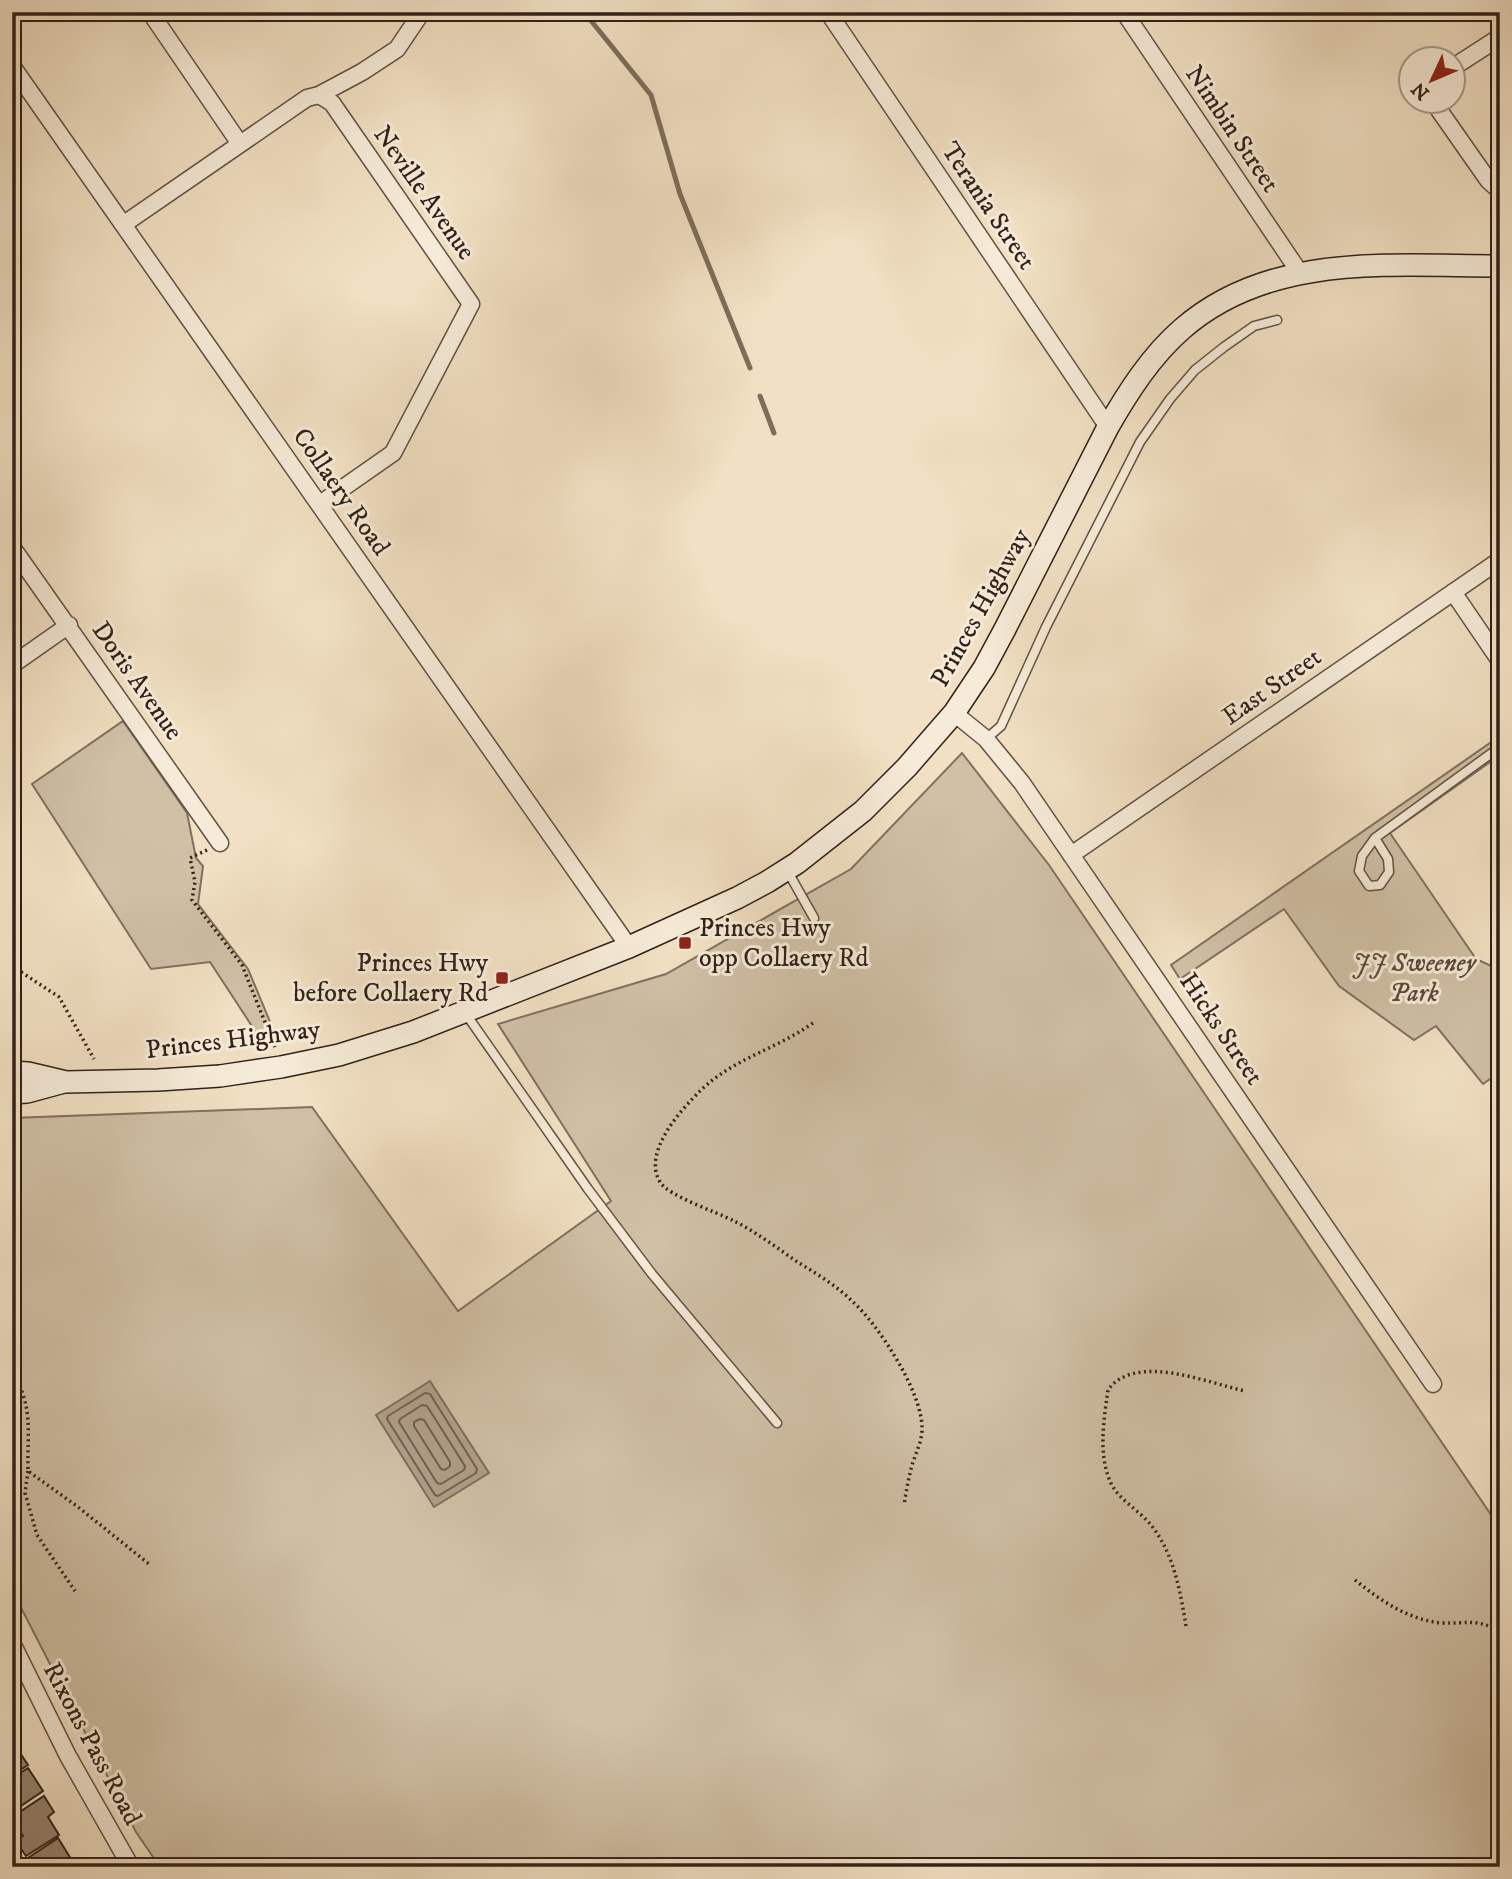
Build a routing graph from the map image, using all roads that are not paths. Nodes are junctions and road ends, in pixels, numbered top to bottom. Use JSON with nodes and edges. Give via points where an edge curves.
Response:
{"nodes":[{"id":1,"x":150,"y":12,"type":"edge"},
{"id":2,"x":422,"y":12,"type":"edge"},
{"id":3,"x":828,"y":12,"type":"edge"},
{"id":4,"x":1124,"y":12,"type":"edge"},
{"id":5,"x":1500,"y":37,"type":"edge"},
{"id":6,"x":1466,"y":59,"type":"edge"},
{"id":7,"x":12,"y":66,"type":"edge"},
{"id":8,"x":319,"y":95,"type":"junction"},
{"id":9,"x":1443,"y":116,"type":"edge"},
{"id":10,"x":240,"y":144,"type":"junction"},
{"id":11,"x":1500,"y":191,"type":"edge"},
{"id":12,"x":124,"y":223,"type":"junction"},
{"id":13,"x":1500,"y":266,"type":"edge"},
{"id":14,"x":1300,"y":273,"type":"junction"},
{"id":15,"x":1277,"y":320,"type":"dead end"},
{"id":16,"x":1108,"y":427,"type":"junction"},
{"id":17,"x":320,"y":504,"type":"junction"},
{"id":18,"x":12,"y":547,"type":"edge"},
{"id":19,"x":1500,"y":560,"type":"edge"},
{"id":20,"x":1453,"y":592,"type":"junction"},
{"id":21,"x":69,"y":625,"type":"junction"},
{"id":22,"x":1500,"y":661,"type":"edge"},
{"id":23,"x":12,"y":665,"type":"edge"},
{"id":24,"x":954,"y":713,"type":"junction"},
{"id":25,"x":986,"y":739,"type":"junction"},
{"id":26,"x":1500,"y":747,"type":"edge"},
{"id":27,"x":1376,"y":838,"type":"junction"},
{"id":28,"x":220,"y":843,"type":"road end"},
{"id":29,"x":1071,"y":855,"type":"junction"},
{"id":30,"x":787,"y":869,"type":"junction"},
{"id":31,"x":814,"y":918,"type":"dead end"},
{"id":32,"x":629,"y":947,"type":"junction"},
{"id":33,"x":464,"y":1011,"type":"junction"},
{"id":34,"x":12,"y":1073,"type":"edge"},
{"id":35,"x":66,"y":1082,"type":"junction"},
{"id":36,"x":12,"y":1093,"type":"edge"},
{"id":37,"x":1433,"y":1384,"type":"dead end"},
{"id":38,"x":777,"y":1423,"type":"dead end"},
{"id":39,"x":12,"y":1643,"type":"edge"},
{"id":40,"x":131,"y":1867,"type":"edge"}],
"edges":[{"from":1,"to":10,"type":"street"},
{"from":2,"to":8,"type":"street","via":[[397,49]]},
{"from":3,"to":16,"type":"street","name":"Terania Street"},
{"from":4,"to":14,"type":"street","name":"Nimbin Street"},
{"from":5,"to":6,"type":"street"},
{"from":7,"to":12,"type":"street","name":"Collaery Road"},
{"from":8,"to":10,"type":"street","via":[[307,98]]},
{"from":8,"to":17,"type":"street","name":"Neville Avenue","via":[[332,103],[471,304],[393,453]]},
{"from":9,"to":11,"type":"street"},
{"from":10,"to":12,"type":"street"},
{"from":12,"to":17,"type":"street","name":"Collaery Road"},
{"from":13,"to":14,"type":"main road","name":"Princes Highway","via":[[1342,267]]},
{"from":14,"to":16,"type":"main road","name":"Princes Highway","via":[[1257,285],[1200,314],[1150,363]]},
{"from":15,"to":25,"type":"lane","via":[[1254,326],[1195,370],[1147,431],[1046,627],[1001,726]]},
{"from":16,"to":24,"type":"main road","name":"Princes Highway","via":[[1006,629]]},
{"from":17,"to":32,"type":"street","name":"Collaery Road"},
{"from":18,"to":21,"type":"street","name":"Doris Avenue"},
{"from":19,"to":20,"type":"street","name":"East Street"},
{"from":20,"to":22,"type":"street"},
{"from":20,"to":29,"type":"street","name":"East Street"},
{"from":21,"to":23,"type":"street"},
{"from":21,"to":28,"type":"street","name":"Doris Avenue"},
{"from":24,"to":25,"type":"street","name":"Hicks Street"},
{"from":24,"to":30,"type":"main road","name":"Princes Highway","via":[[863,811]]},
{"from":25,"to":29,"type":"street","name":"Hicks Street"},
{"from":26,"to":27,"type":"lane"},
{"from":27,"to":27,"type":"lane","via":[[1362,856],[1359,871],[1369,886],[1380,885],[1389,872],[1388,859]]},
{"from":29,"to":37,"type":"street","name":"Hicks Street"},
{"from":30,"to":31,"type":"lane"},
{"from":30,"to":32,"type":"main road","name":"Princes Highway","via":[[737,898]]},
{"from":32,"to":33,"type":"main road","name":"Princes Highway"},
{"from":33,"to":35,"type":"main road","name":"Princes Highway","via":[[374,1045],[281,1067],[220,1076]]},
{"from":33,"to":38,"type":"lane","via":[[652,1274]]},
{"from":34,"to":35,"type":"main road","name":"Princes Highway"},
{"from":35,"to":36,"type":"main road","name":"Princes Highway"},
{"from":39,"to":40,"type":"street","name":"Rixons Pass Road","via":[[68,1756]]}]}
